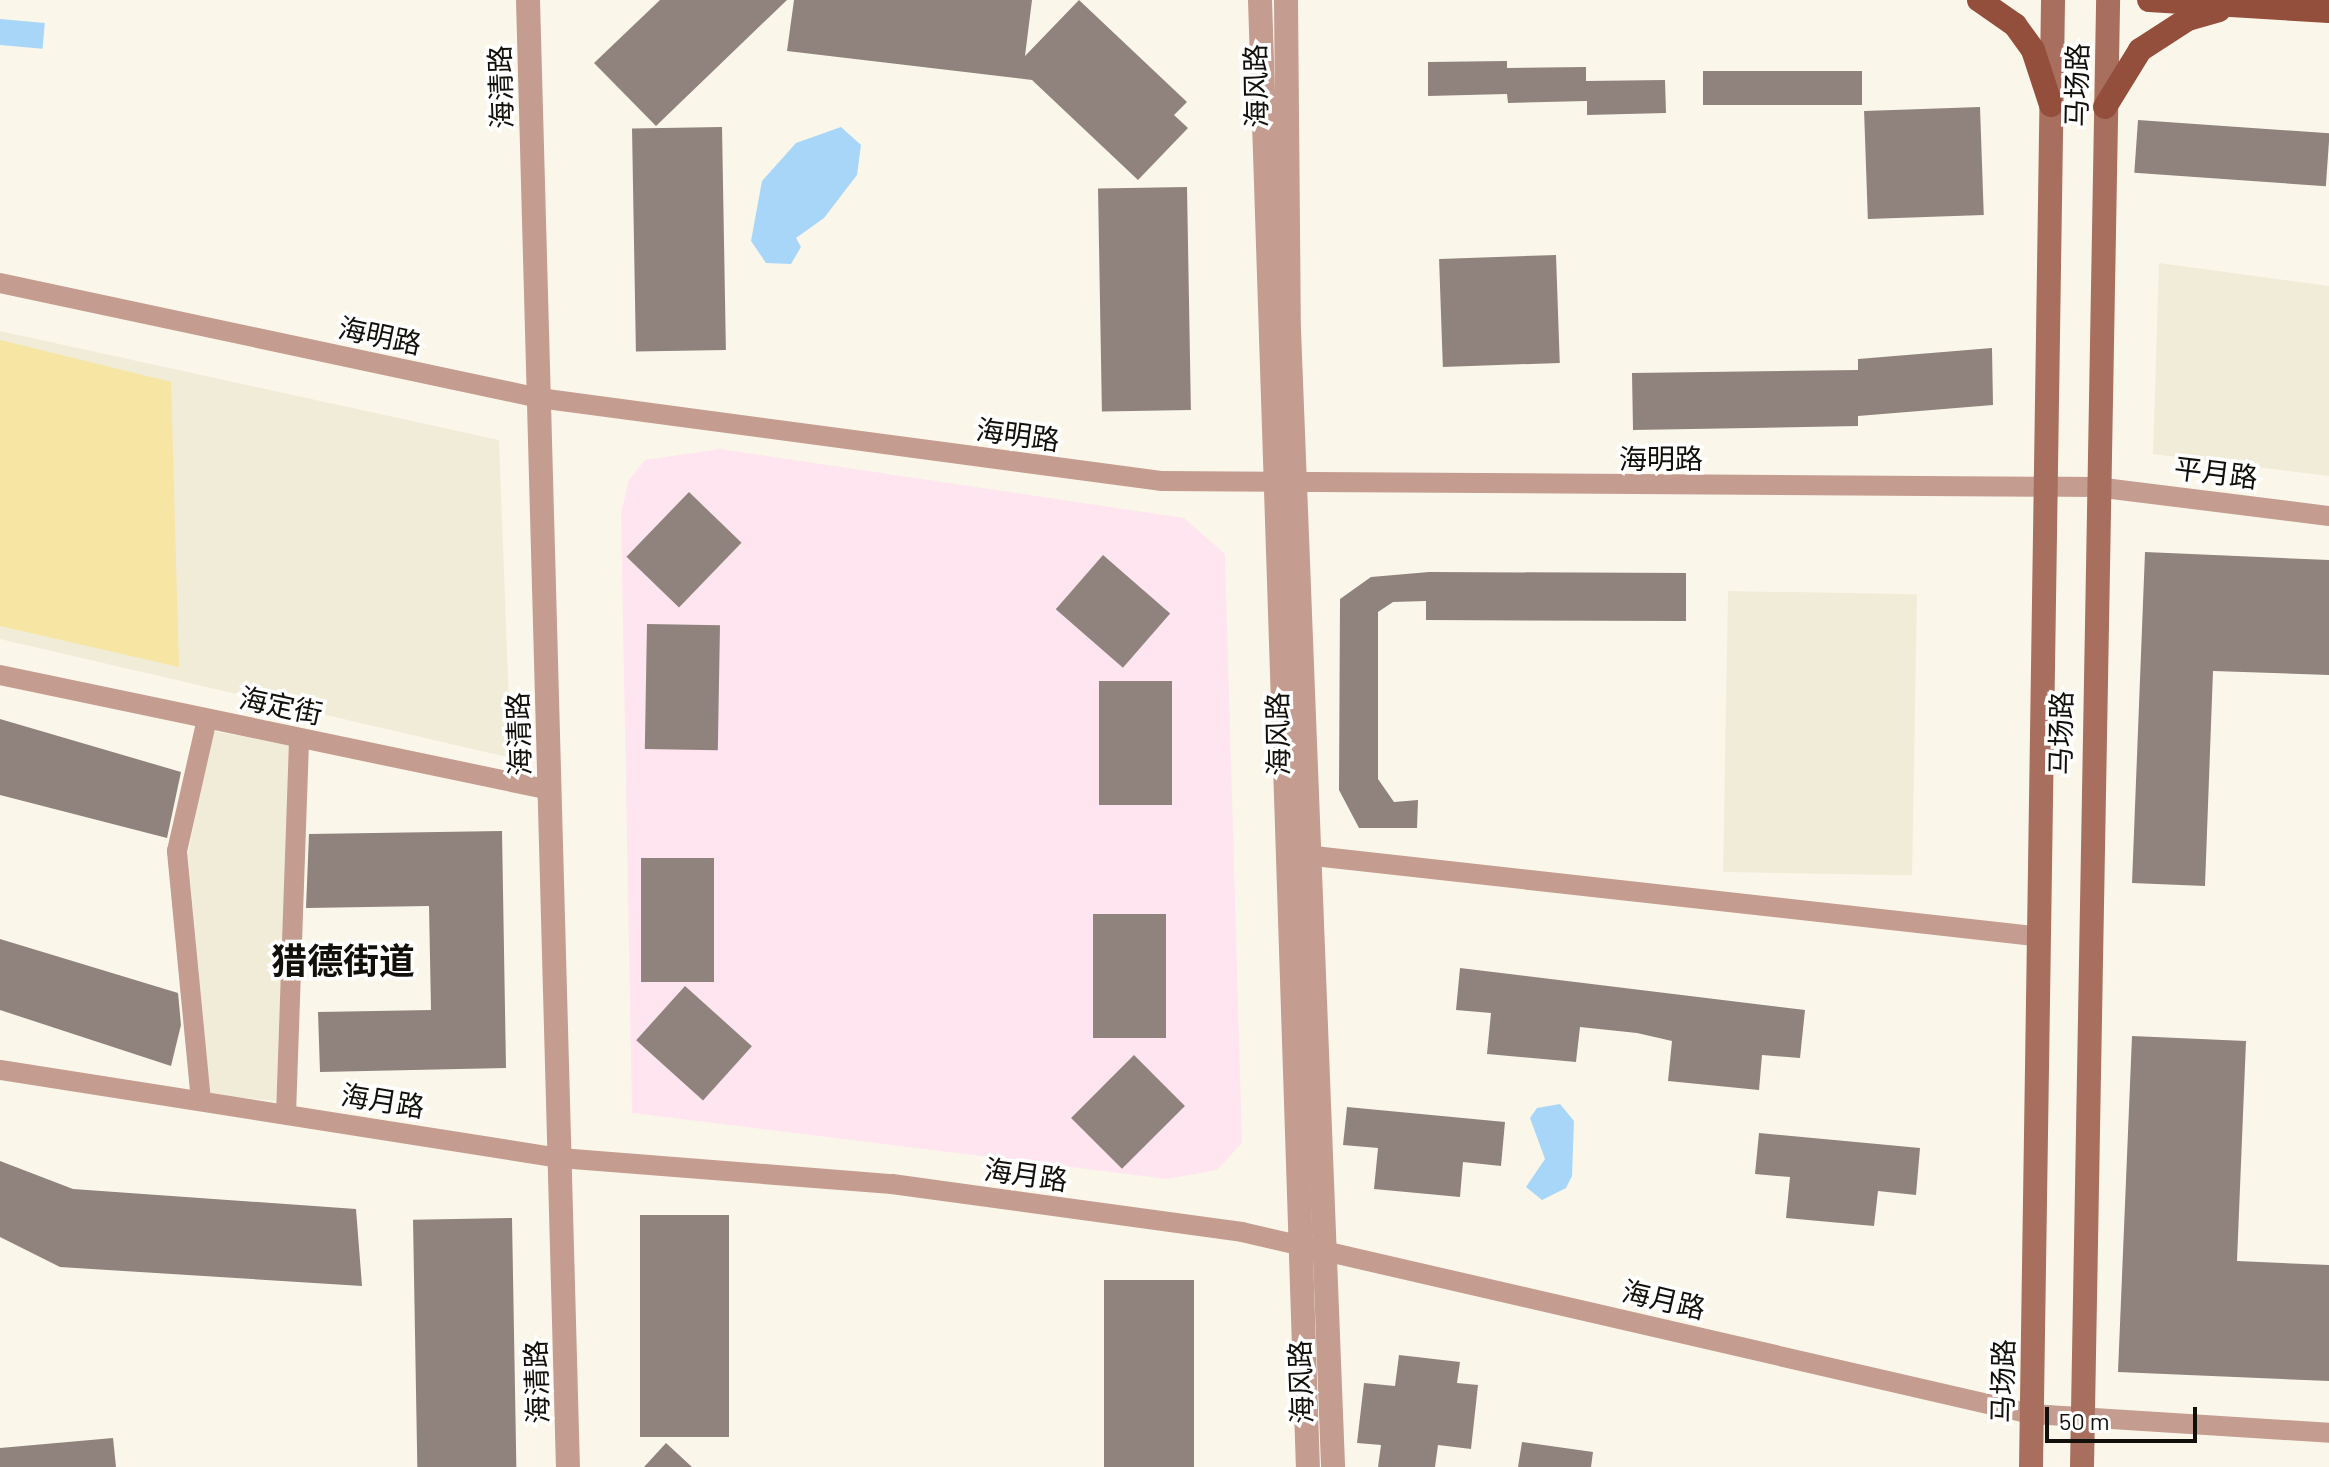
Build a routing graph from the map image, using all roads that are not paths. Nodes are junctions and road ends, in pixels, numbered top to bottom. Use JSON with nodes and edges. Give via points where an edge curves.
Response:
{"nodes":[{"id":1,"x":528,"y":0,"type":"edge"},
{"id":2,"x":1260,"y":0,"type":"edge"},
{"id":3,"x":1286,"y":0,"type":"edge"},
{"id":4,"x":1979,"y":0,"type":"edge"},
{"id":5,"x":2053,"y":0,"type":"edge"},
{"id":6,"x":2108,"y":0,"type":"edge"},
{"id":7,"x":2149,"y":0,"type":"edge"},
{"id":8,"x":2239,"y":5,"type":"junction"},
{"id":9,"x":2329,"y":11,"type":"edge"},
{"id":10,"x":2051,"y":105,"type":"junction"},
{"id":11,"x":2105,"y":107,"type":"junction"},
{"id":12,"x":0,"y":283,"type":"edge"},
{"id":13,"x":539,"y":398,"type":"junction"},
{"id":14,"x":2043,"y":486,"type":"junction"},
{"id":15,"x":1285,"y":487,"type":"junction"},
{"id":16,"x":2096,"y":487,"type":"junction"},
{"id":17,"x":2329,"y":516,"type":"edge"},
{"id":18,"x":0,"y":675,"type":"edge"},
{"id":19,"x":207,"y":719,"type":"junction"},
{"id":20,"x":299,"y":738,"type":"junction"},
{"id":21,"x":550,"y":790,"type":"junction"},
{"id":22,"x":1299,"y":854,"type":"junction"},
{"id":23,"x":2034,"y":936,"type":"junction"},
{"id":24,"x":0,"y":1070,"type":"edge"},
{"id":25,"x":201,"y":1101,"type":"junction"},
{"id":26,"x":286,"y":1114,"type":"junction"},
{"id":27,"x":560,"y":1158,"type":"junction"},
{"id":28,"x":1298,"y":1244,"type":"junction"},
{"id":29,"x":1324,"y":1249,"type":"junction"},
{"id":30,"x":2031,"y":1414,"type":"junction"},
{"id":31,"x":2082,"y":1417,"type":"junction"},
{"id":32,"x":2329,"y":1433,"type":"edge"},
{"id":33,"x":568,"y":1467,"type":"edge"},
{"id":34,"x":1308,"y":1467,"type":"edge"},
{"id":35,"x":1333,"y":1467,"type":"edge"},
{"id":36,"x":2031,"y":1467,"type":"edge"},
{"id":37,"x":2082,"y":1467,"type":"edge"}],
"edges":[{"from":1,"to":13,"type":"street","name":"海清路"},
{"from":2,"to":15,"type":"street","name":"海风路"},
{"from":3,"to":15,"type":"street","name":"海风路"},
{"from":4,"to":10,"type":"main road","via":[[2015,25],[2033,50]]},
{"from":5,"to":10,"type":"main road","name":"马场路"},
{"from":6,"to":11,"type":"main road","name":"马场路"},
{"from":7,"to":8,"type":"main road"},
{"from":8,"to":9,"type":"main road"},
{"from":8,"to":11,"type":"main road","via":[[2161,32],[2132,60]]},
{"from":10,"to":14,"type":"main road","name":"马场路"},
{"from":11,"to":16,"type":"main road","name":"马场路"},
{"from":12,"to":13,"type":"street","name":"海明路"},
{"from":13,"to":15,"type":"street","name":"海明路","via":[[1162,481]]},
{"from":13,"to":21,"type":"street","name":"海清路"},
{"from":14,"to":15,"type":"street","name":"海明路"},
{"from":14,"to":16,"type":"street","name":"海明路"},
{"from":14,"to":23,"type":"main road","name":"马场路"},
{"from":15,"to":22,"type":"street","name":"海风路"},
{"from":16,"to":17,"type":"street","name":"平月路"},
{"from":16,"to":31,"type":"main road","name":"马场路"},
{"from":18,"to":19,"type":"street","name":"海定街"},
{"from":19,"to":20,"type":"street","name":"海定街"},
{"from":19,"to":25,"type":"street","via":[[177,851]]},
{"from":20,"to":21,"type":"street","name":"海定街"},
{"from":20,"to":26,"type":"street"},
{"from":21,"to":27,"type":"street","name":"海清路"},
{"from":22,"to":23,"type":"street"},
{"from":22,"to":28,"type":"street","name":"海风路"},
{"from":22,"to":29,"type":"street","name":"海风路"},
{"from":23,"to":30,"type":"main road","name":"马场路"},
{"from":24,"to":25,"type":"street","name":"海月路"},
{"from":25,"to":26,"type":"street","name":"海月路"},
{"from":26,"to":27,"type":"street","name":"海月路"},
{"from":27,"to":28,"type":"street","name":"海月路","via":[[892,1184]]},
{"from":27,"to":33,"type":"street","name":"海清路"},
{"from":28,"to":29,"type":"street","name":"海月路"},
{"from":28,"to":34,"type":"street","name":"海风路"},
{"from":29,"to":30,"type":"street","name":"海月路"},
{"from":29,"to":35,"type":"street","name":"海风路"},
{"from":30,"to":31,"type":"street"},
{"from":30,"to":36,"type":"main road","name":"马场路"},
{"from":31,"to":32,"type":"street"},
{"from":31,"to":37,"type":"main road","name":"马场路"}]}
